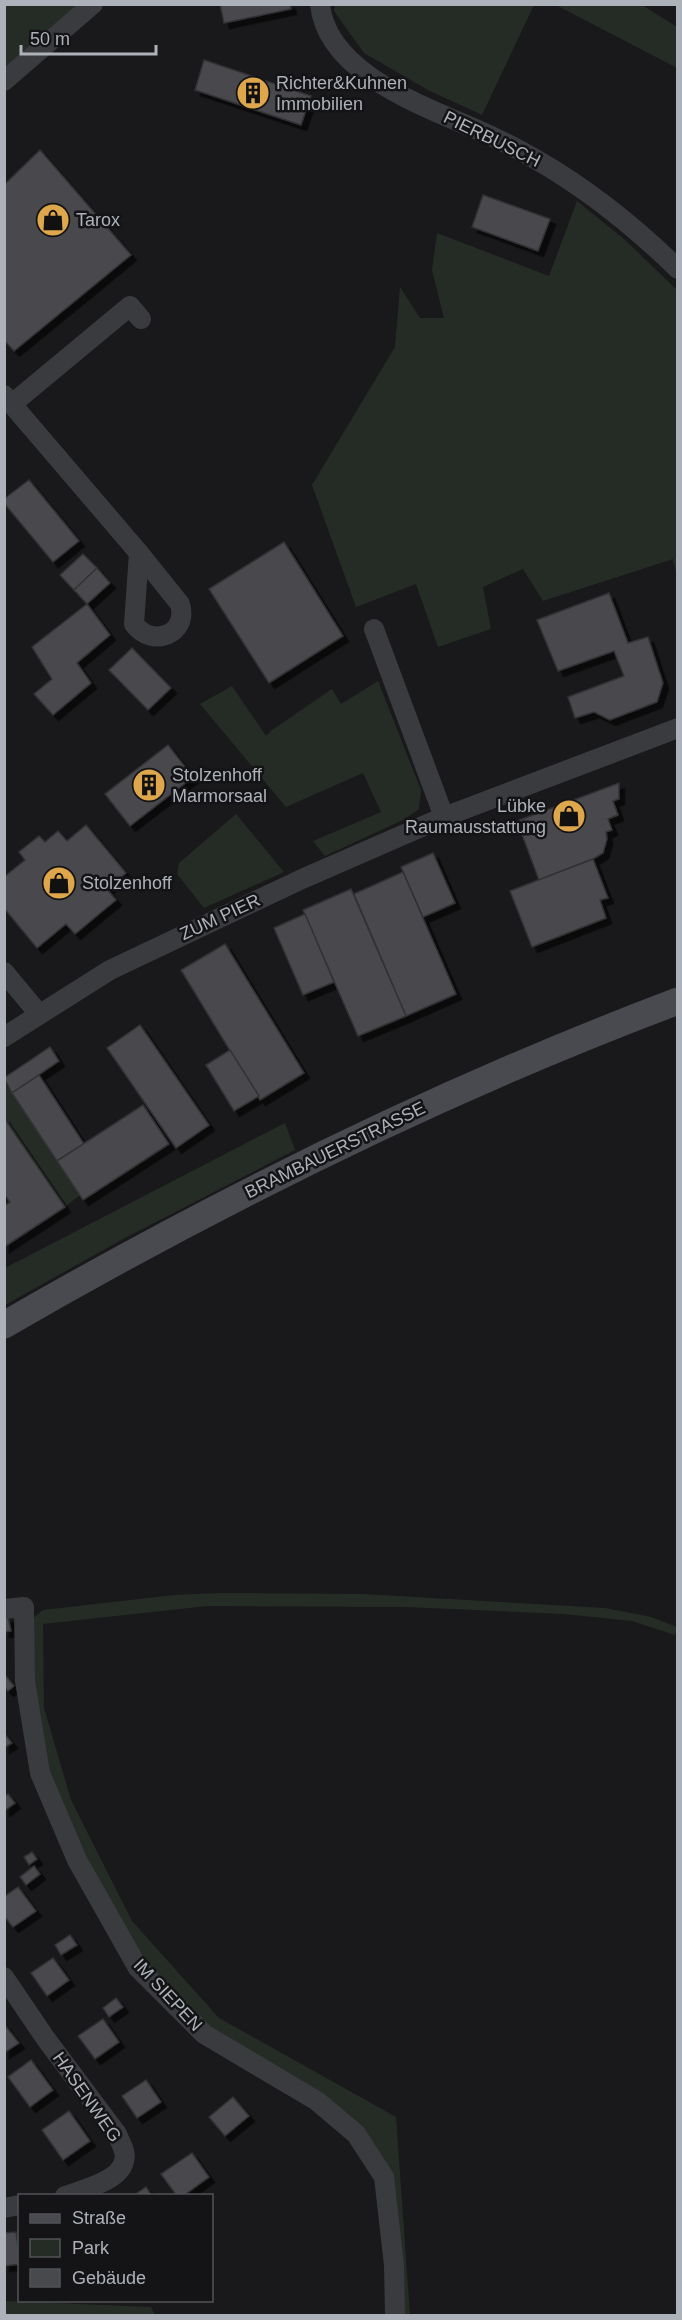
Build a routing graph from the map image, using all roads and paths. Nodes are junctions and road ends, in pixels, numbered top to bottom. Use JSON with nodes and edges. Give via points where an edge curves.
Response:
{"nodes":[{"id":1,"x":93,"y":4,"type":"edge"},
{"id":2,"x":320,"y":4,"type":"edge"},
{"id":3,"x":4,"y":81,"type":"edge"},
{"id":4,"x":678,"y":268,"type":"edge"},
{"id":5,"x":141,"y":319,"type":"dead end"},
{"id":6,"x":8,"y":399,"type":"edge"},
{"id":7,"x":139,"y":553,"type":"dead end"},
{"id":8,"x":374,"y":629,"type":"dead end"},
{"id":9,"x":678,"y":728,"type":"edge"},
{"id":10,"x":444,"y":817,"type":"junction"},
{"id":11,"x":4,"y":972,"type":"edge"},
{"id":12,"x":678,"y":1001,"type":"edge"},
{"id":13,"x":39,"y":1014,"type":"junction"},
{"id":14,"x":4,"y":1037,"type":"edge"},
{"id":15,"x":4,"y":1325,"type":"edge"},
{"id":16,"x":14,"y":1608,"type":"edge"},
{"id":17,"x":4,"y":1977,"type":"edge"},
{"id":18,"x":70,"y":2194,"type":"edge"},
{"id":19,"x":395,"y":2316,"type":"edge"}],
"edges":[{"from":1,"to":3,"type":"street"},
{"from":2,"to":4,"type":"street","name":"PIERBUSCH","via":[[331,37],[367,75],[418,104],[494,137],[577,185],[615,212]]},
{"from":5,"to":6,"type":"street","via":[[130,306]]},
{"from":6,"to":7,"type":"street"},
{"from":8,"to":10,"type":"street"},
{"from":9,"to":10,"type":"street","name":"ZUM PIER"},
{"from":10,"to":13,"type":"street","name":"ZUM PIER","via":[[186,933],[110,970]]},
{"from":11,"to":13,"type":"street"},
{"from":12,"to":15,"type":"main road","name":"BRAMBAUERSTRASSE","via":[[516,1065],[340,1146],[234,1199]]},
{"from":13,"to":14,"type":"street","name":"ZUM PIER"},
{"from":16,"to":19,"type":"street","name":"IM SIEPEN","via":[[40,1773],[77,1860],[138,1968],[204,2034],[317,2101],[356,2134],[384,2177],[394,2265]]},
{"from":17,"to":18,"type":"street","name":"HASENWEG","via":[[124,2149],[125,2161],[118,2172]]}]}
